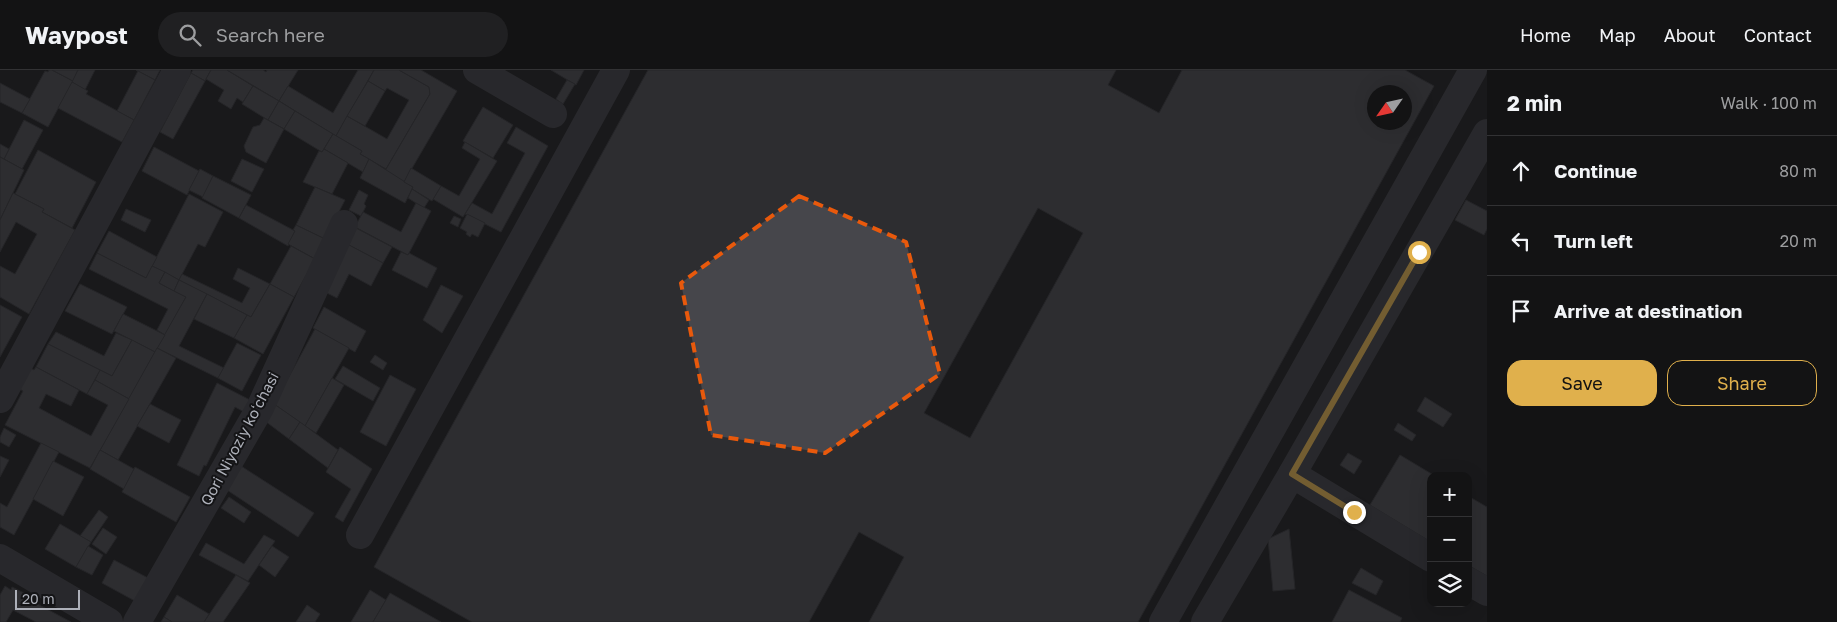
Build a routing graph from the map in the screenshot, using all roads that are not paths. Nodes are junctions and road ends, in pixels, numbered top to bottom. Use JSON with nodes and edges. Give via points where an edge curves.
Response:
{"nodes":[{"id":1,"x":177,"y":70,"type":"edge"},
{"id":2,"x":477,"y":70,"type":"edge"},
{"id":3,"x":616,"y":70,"type":"edge"},
{"id":4,"x":1473,"y":70,"type":"edge"},
{"id":5,"x":553,"y":114,"type":"dead end"},
{"id":6,"x":1487,"y":133,"type":"edge"},
{"id":7,"x":344,"y":224,"type":"dead end"},
{"id":8,"x":0,"y":400,"type":"edge"},
{"id":9,"x":1292,"y":474,"type":"junction"},
{"id":10,"x":360,"y":535,"type":"dead end"},
{"id":11,"x":1427,"y":556,"type":"edge"},
{"id":12,"x":0,"y":558,"type":"edge"},
{"id":13,"x":1472,"y":583,"type":"edge"},
{"id":14,"x":1487,"y":592,"type":"edge"},
{"id":15,"x":109,"y":622,"type":"edge"},
{"id":16,"x":137,"y":622,"type":"edge"},
{"id":17,"x":1163,"y":622,"type":"edge"},
{"id":18,"x":1205,"y":622,"type":"edge"}],
"edges":[{"from":1,"to":8,"type":"street"},
{"from":2,"to":5,"type":"street"},
{"from":3,"to":10,"type":"street"},
{"from":4,"to":17,"type":"street"},
{"from":6,"to":9,"type":"street"},
{"from":7,"to":16,"type":"street","name":"Qori Niyoziy koʻchasi","via":[[260,408]]},
{"from":9,"to":11,"type":"street"},
{"from":9,"to":18,"type":"street"},
{"from":12,"to":15,"type":"street"},
{"from":13,"to":14,"type":"street"}]}
